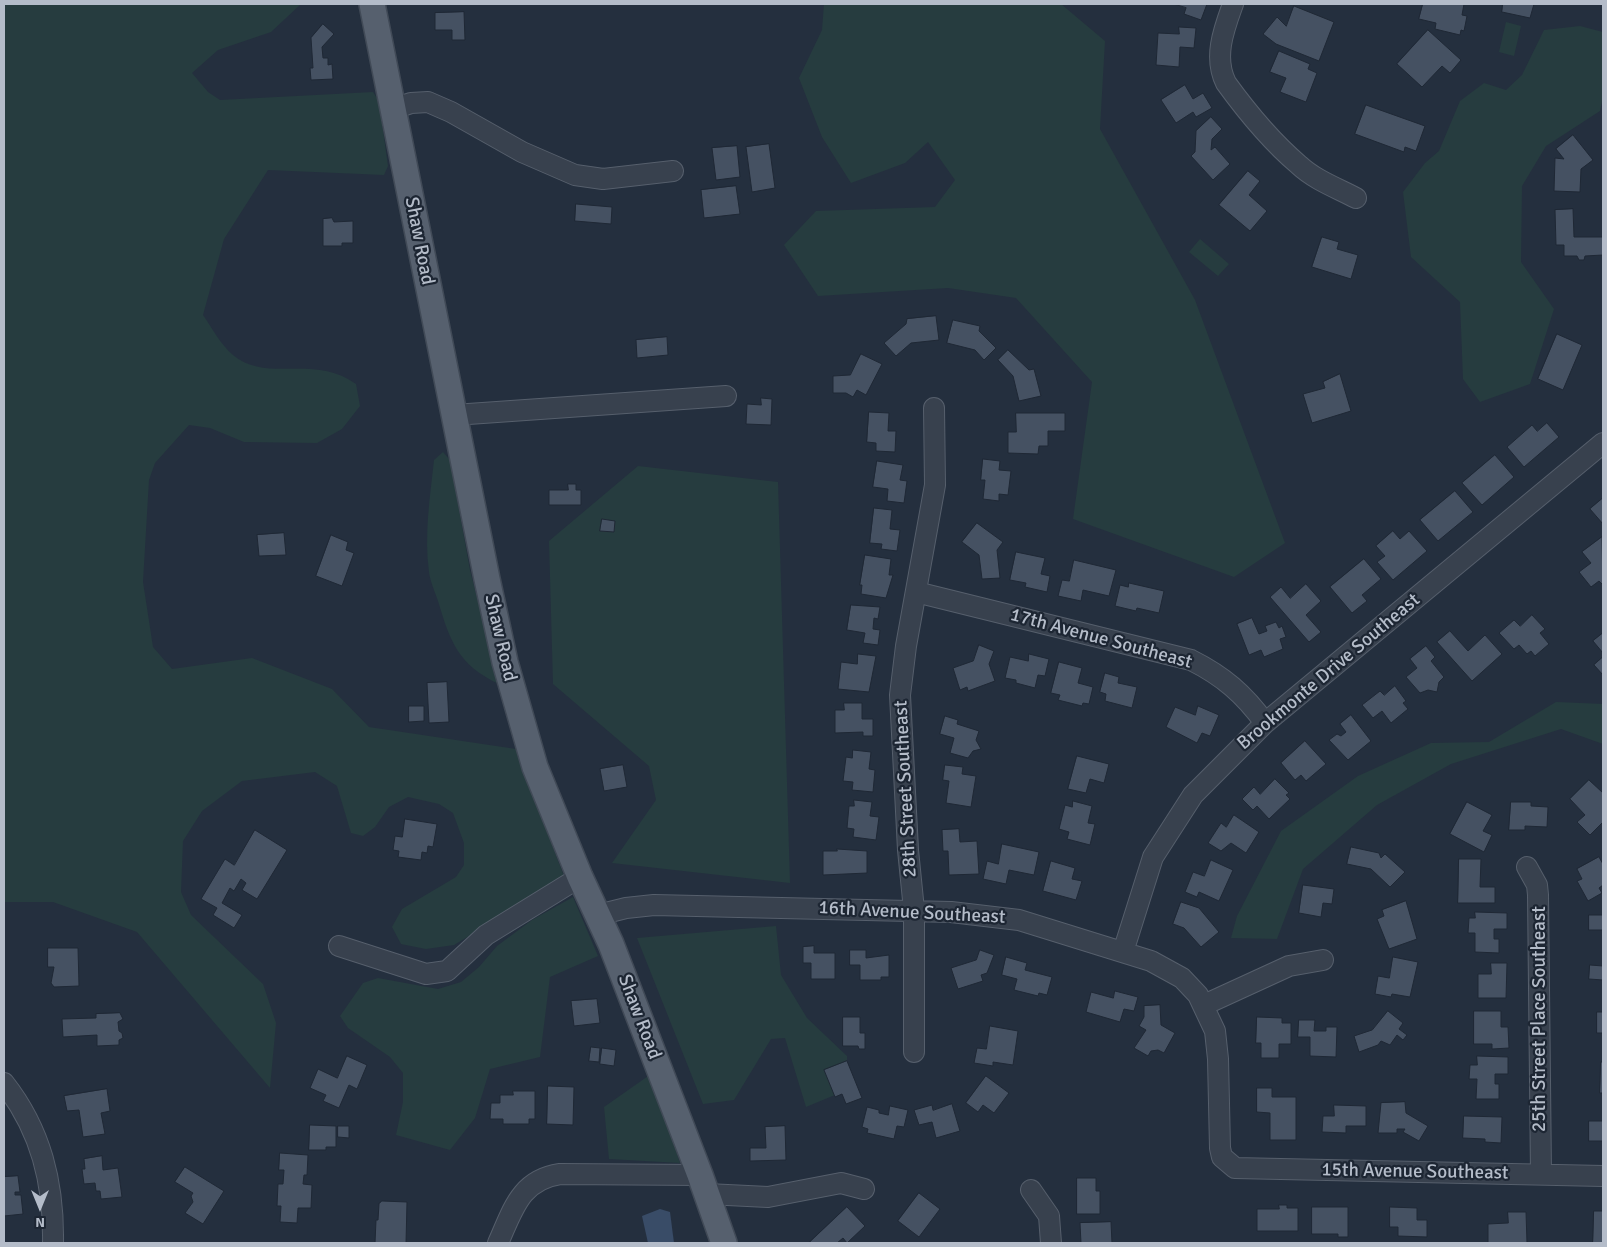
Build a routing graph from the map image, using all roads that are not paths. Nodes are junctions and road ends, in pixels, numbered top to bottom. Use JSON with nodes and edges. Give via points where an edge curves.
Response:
{"nodes":[{"id":1,"x":372,"y":4,"type":"edge"},
{"id":2,"x":1233,"y":4,"type":"edge"},
{"id":3,"x":392,"y":109,"type":"junction"},
{"id":4,"x":673,"y":171,"type":"dead end"},
{"id":5,"x":1356,"y":198,"type":"dead end"},
{"id":6,"x":726,"y":396,"type":"dead end"},
{"id":7,"x":934,"y":408,"type":"dead end"},
{"id":8,"x":454,"y":415,"type":"junction"},
{"id":9,"x":1603,"y":443,"type":"edge"},
{"id":10,"x":916,"y":592,"type":"junction"},
{"id":11,"x":1265,"y":723,"type":"junction"},
{"id":12,"x":1527,"y":866,"type":"dead end"},
{"id":13,"x":580,"y":877,"type":"junction"},
{"id":14,"x":914,"y":910,"type":"junction"},
{"id":15,"x":598,"y":915,"type":"junction"},
{"id":16,"x":339,"y":946,"type":"dead end"},
{"id":17,"x":1123,"y":952,"type":"junction"},
{"id":18,"x":1323,"y":960,"type":"dead end"},
{"id":19,"x":1204,"y":1005,"type":"junction"},
{"id":20,"x":914,"y":1052,"type":"dead end"},
{"id":21,"x":4,"y":1083,"type":"edge"},
{"id":22,"x":1227,"y":1163,"type":"joint"},
{"id":23,"x":1541,"y":1174,"type":"junction"},
{"id":24,"x":1603,"y":1176,"type":"edge"},
{"id":25,"x":704,"y":1184,"type":"junction"},
{"id":26,"x":864,"y":1189,"type":"dead end"},
{"id":27,"x":1031,"y":1190,"type":"dead end"},
{"id":28,"x":53,"y":1243,"type":"edge"},
{"id":29,"x":498,"y":1243,"type":"edge"},
{"id":30,"x":724,"y":1243,"type":"edge"},
{"id":31,"x":1051,"y":1243,"type":"edge"}],
"edges":[{"from":1,"to":3,"type":"main road","name":"Shaw Road"},
{"from":2,"to":5,"type":"street","via":[[1220,44],[1222,76],[1226,83],[1299,166]]},
{"from":3,"to":4,"type":"street","via":[[428,102],[522,152],[575,175],[604,179]]},
{"from":3,"to":8,"type":"main road","name":"Shaw Road"},
{"from":6,"to":8,"type":"street"},
{"from":7,"to":10,"type":"street","name":"28th Street Southeast","via":[[935,485]]},
{"from":8,"to":13,"type":"main road","name":"Shaw Road","via":[[521,725]]},
{"from":9,"to":11,"type":"street","name":"Brookmonte Drive Southeast"},
{"from":10,"to":11,"type":"street","name":"17th Avenue Southeast","via":[[1191,660],[1235,687]]},
{"from":10,"to":14,"type":"street","name":"28th Street Southeast","via":[[900,695],[907,841]]},
{"from":11,"to":17,"type":"street","name":"Brookmonte Drive Southeast","via":[[1193,795],[1176,818],[1154,857]]},
{"from":12,"to":23,"type":"street","name":"25th Street Place Southeast","via":[[1537,885],[1538,895]]},
{"from":13,"to":15,"type":"main road","name":"Shaw Road"},
{"from":13,"to":16,"type":"street","via":[[498,927],[453,967],[439,974],[426,974]]},
{"from":14,"to":15,"type":"street","name":"16th Avenue Southeast","via":[[654,905]]},
{"from":14,"to":17,"type":"street","name":"16th Avenue Southeast","via":[[1019,920]]},
{"from":14,"to":20,"type":"street","name":"28th Street Southeast"},
{"from":15,"to":25,"type":"main road","name":"Shaw Road"},
{"from":17,"to":19,"type":"street","name":"16th Avenue Southeast","via":[[1175,974]]},
{"from":18,"to":19,"type":"street","via":[[1288,966]]},
{"from":19,"to":22,"type":"street","name":"16th Avenue Southeast","via":[[1217,1042],[1220,1148]]},
{"from":21,"to":28,"type":"street","via":[[24,1111],[44,1159],[52,1198]]},
{"from":22,"to":23,"type":"street","name":"15th Avenue Southeast","via":[[1244,1169]]},
{"from":23,"to":24,"type":"street","name":"15th Avenue Southeast"},
{"from":25,"to":26,"type":"street","via":[[768,1197],[841,1183]]},
{"from":25,"to":29,"type":"street","via":[[560,1174],[546,1176],[524,1191]]},
{"from":25,"to":30,"type":"main road","name":"Shaw Road"},
{"from":27,"to":31,"type":"street","via":[[1049,1216]]}]}
